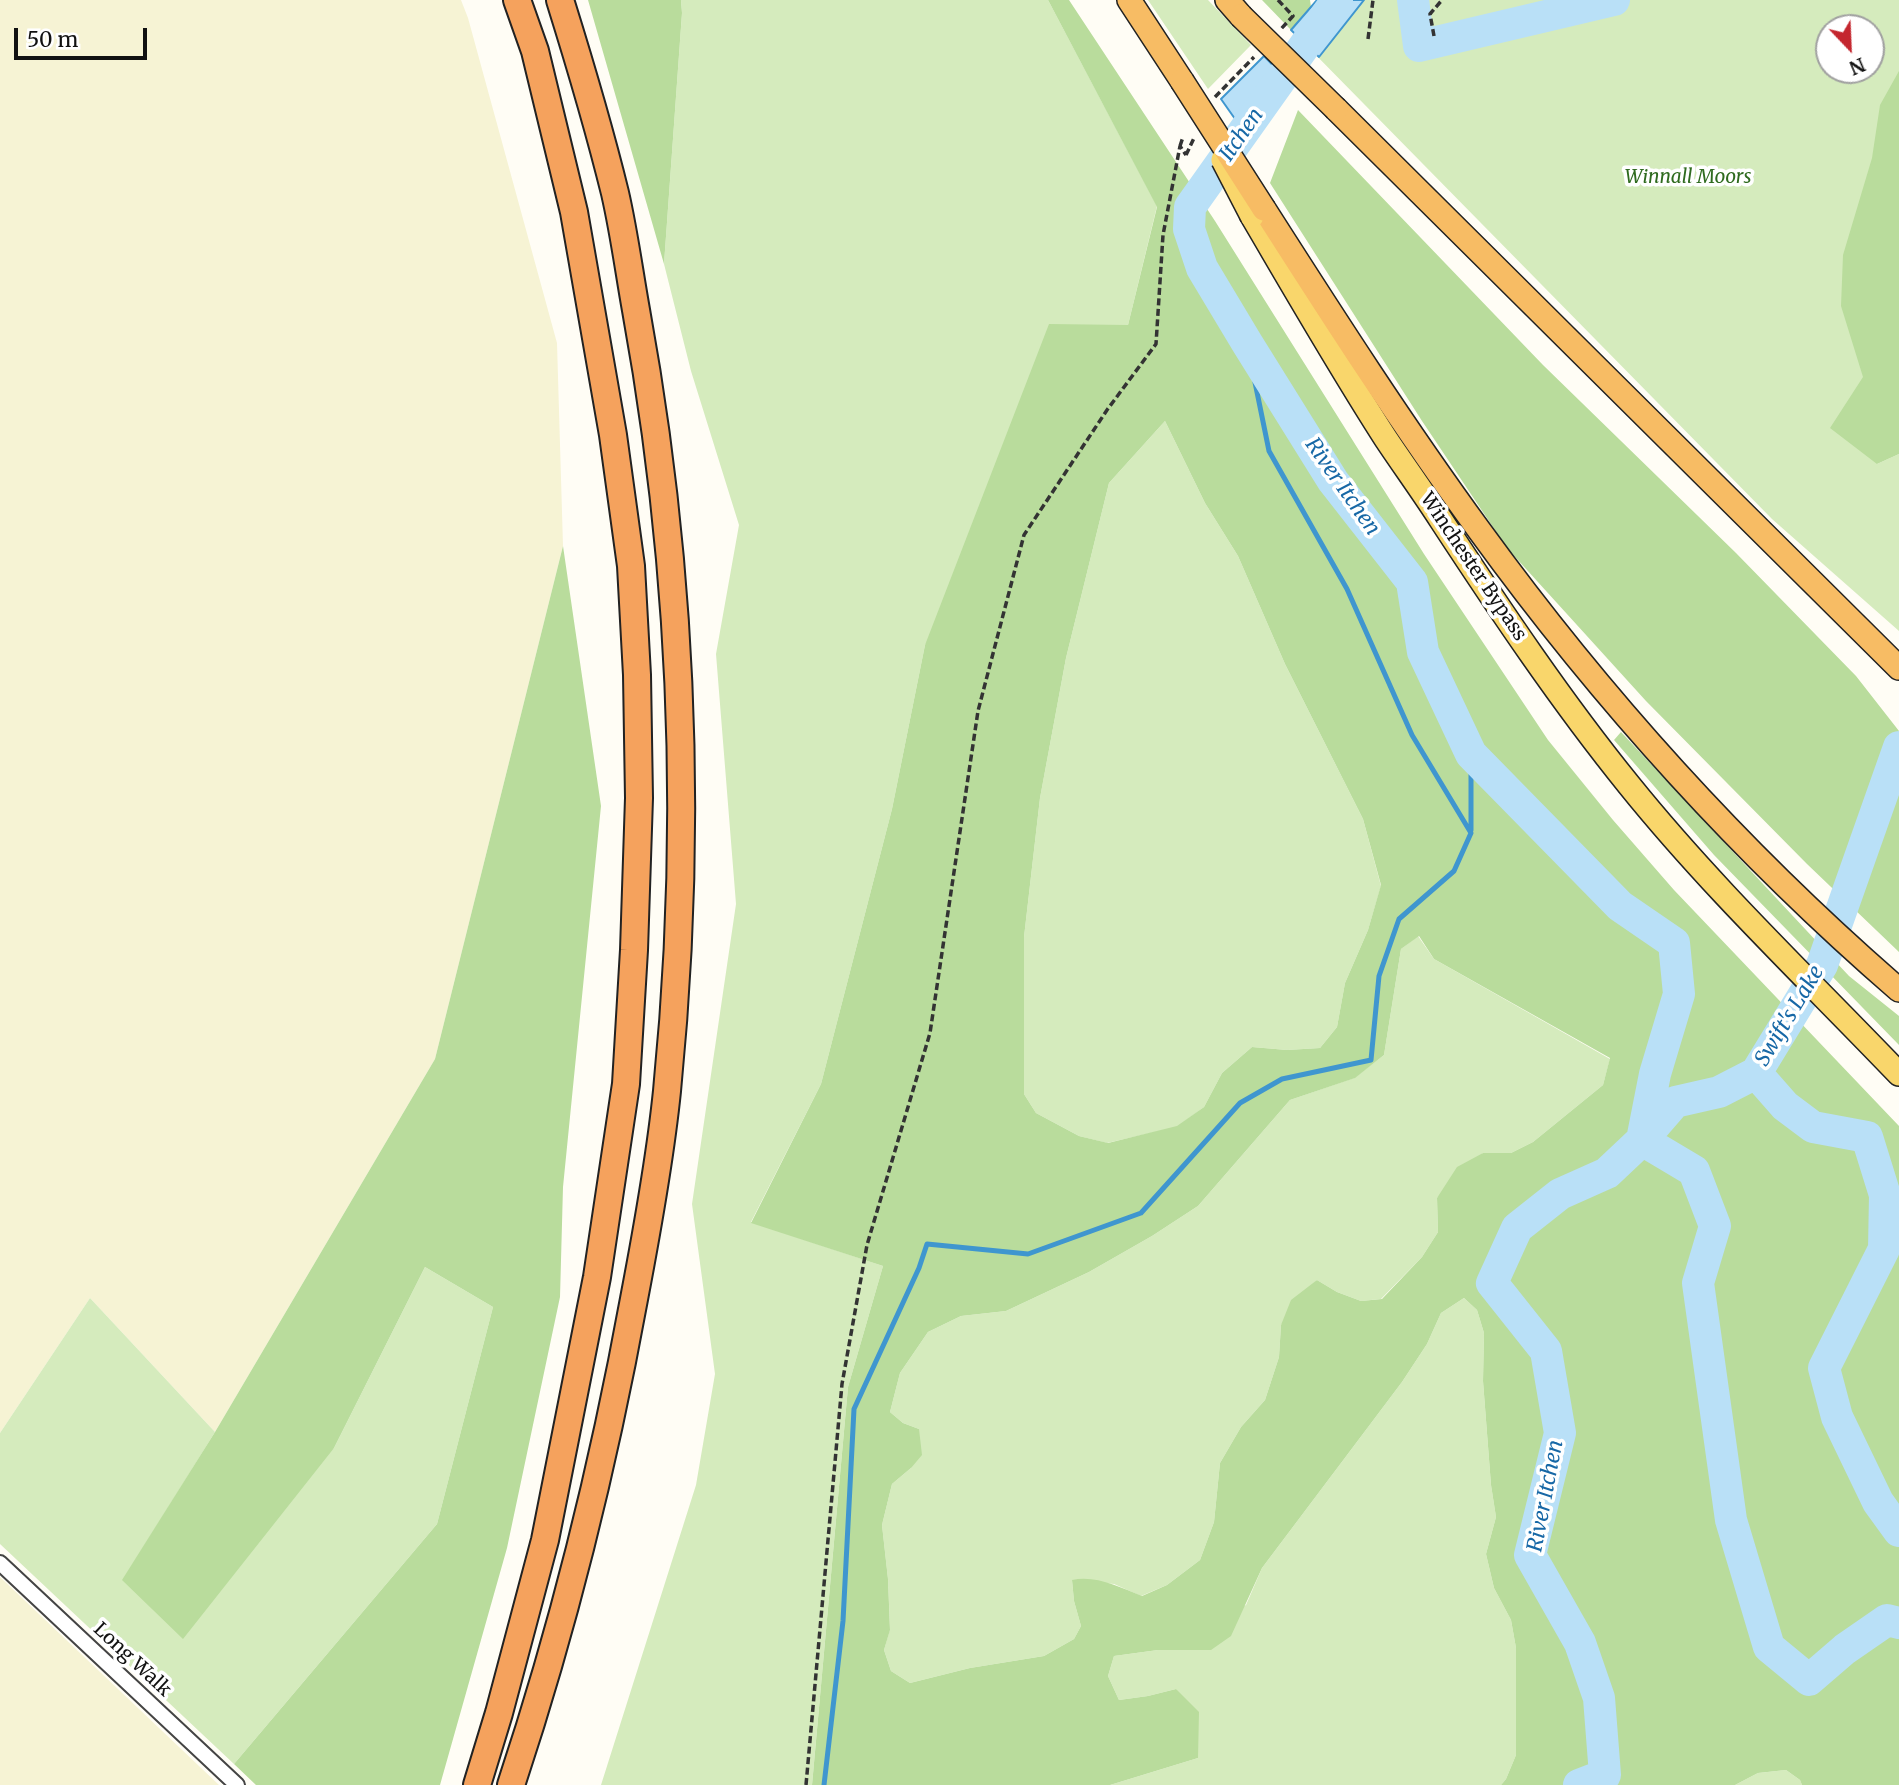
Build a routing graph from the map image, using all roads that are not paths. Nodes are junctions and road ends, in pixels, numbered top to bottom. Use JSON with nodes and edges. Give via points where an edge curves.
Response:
{"nodes":[{"id":1,"x":517,"y":0,"type":"edge"},
{"id":2,"x":560,"y":0,"type":"edge"},
{"id":3,"x":1129,"y":0,"type":"edge"},
{"id":4,"x":1234,"y":8,"type":"edge"},
{"id":5,"x":1258,"y":213,"type":"junction"},
{"id":6,"x":1899,"y":668,"type":"edge"},
{"id":7,"x":1899,"y":990,"type":"edge"},
{"id":8,"x":1899,"y":1074,"type":"edge"},
{"id":9,"x":0,"y":1563,"type":"edge"},
{"id":10,"x":237,"y":1785,"type":"edge"},
{"id":11,"x":477,"y":1785,"type":"edge"},
{"id":12,"x":512,"y":1785,"type":"edge"}],
"edges":[{"from":1,"to":11,"type":"highway","via":[[535,51],[574,212],[613,435],[631,566],[639,798],[626,1084],[597,1277],[545,1540]]},
{"from":2,"to":12,"type":"highway","via":[[616,198],[646,365],[666,515],[679,671],[681,841],[667,1094],[645,1243],[588,1512]]},
{"from":3,"to":5,"type":"highway","bridge":true},
{"from":4,"to":6,"type":"highway","bridge":true},
{"from":5,"to":7,"type":"highway","via":[[1444,483],[1585,668],[1652,747],[1799,900]]},
{"from":5,"to":8,"type":"main road","name":"Winchester Bypass","via":[[1326,343],[1526,647],[1630,786],[1701,869]]},
{"from":9,"to":10,"type":"street","name":"Long Walk"}]}
